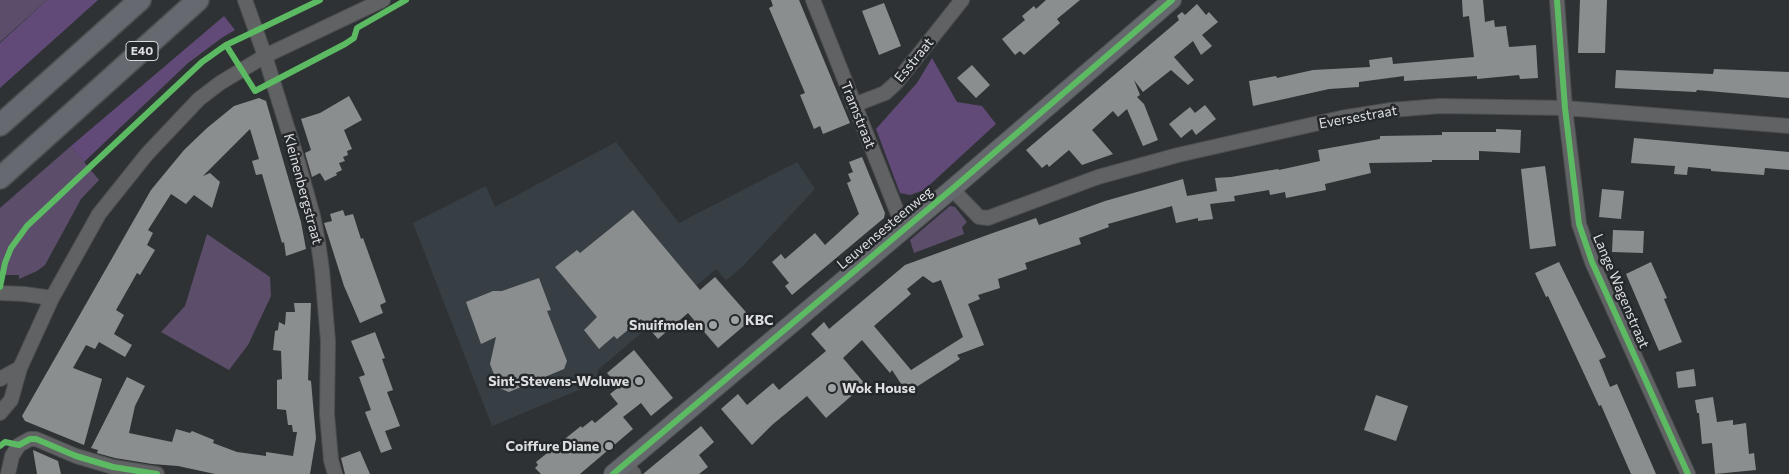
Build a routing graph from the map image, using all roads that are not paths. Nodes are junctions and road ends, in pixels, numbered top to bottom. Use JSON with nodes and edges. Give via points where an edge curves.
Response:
{"nodes":[{"id":1,"x":140,"y":0,"type":"edge"},
{"id":2,"x":198,"y":0,"type":"edge"},
{"id":3,"x":245,"y":0,"type":"edge"},
{"id":4,"x":383,"y":0,"type":"edge"},
{"id":5,"x":812,"y":0,"type":"edge"},
{"id":6,"x":962,"y":0,"type":"edge"},
{"id":7,"x":1172,"y":0,"type":"edge"},
{"id":8,"x":1557,"y":0,"type":"edge"},
{"id":9,"x":265,"y":56,"type":"junction"},
{"id":10,"x":854,"y":105,"type":"junction"},
{"id":11,"x":1565,"y":108,"type":"junction"},
{"id":12,"x":0,"y":125,"type":"edge"},
{"id":13,"x":1789,"y":126,"type":"edge"},
{"id":14,"x":0,"y":178,"type":"edge"},
{"id":15,"x":952,"y":189,"type":"junction"},
{"id":16,"x":904,"y":229,"type":"junction"},
{"id":17,"x":0,"y":294,"type":"edge"},
{"id":18,"x":52,"y":298,"type":"junction"},
{"id":19,"x":20,"y":368,"type":"junction"},
{"id":20,"x":0,"y":379,"type":"edge"},
{"id":21,"x":0,"y":413,"type":"edge"},
{"id":22,"x":624,"y":471,"type":"edge"},
{"id":23,"x":8,"y":472,"type":"edge"},
{"id":24,"x":157,"y":474,"type":"edge"},
{"id":25,"x":335,"y":474,"type":"edge"},
{"id":26,"x":1688,"y":474,"type":"edge"}],
"edges":[{"from":1,"to":12,"type":"highway"},
{"from":2,"to":14,"type":"highway","number":"E40"},
{"from":3,"to":9,"type":"street","name":"Kleinenbergstraat"},
{"from":4,"to":9,"type":"street"},
{"from":5,"to":10,"type":"street","name":"Tramstraat"},
{"from":6,"to":10,"type":"street","name":"Esstraat","via":[[896,83],[885,93]]},
{"from":7,"to":15,"type":"main road","name":"Leuvensesteenweg"},
{"from":8,"to":11,"type":"street","name":"Lange Wagenstraat"},
{"from":9,"to":18,"type":"street","via":[[199,99],[147,154],[99,214]]},
{"from":9,"to":25,"type":"street","name":"Kleinenbergstraat","via":[[303,180],[318,242],[328,341],[327,414]]},
{"from":10,"to":16,"type":"street","name":"Tramstraat"},
{"from":11,"to":13,"type":"street","name":"Eversestraat"},
{"from":11,"to":15,"type":"street","name":"Eversestraat","via":[[1440,106],[1341,118],[1178,155],[1098,177],[988,218],[979,217]]},
{"from":11,"to":26,"type":"street","name":"Lange Wagenstraat","via":[[1579,224],[1592,262]]},
{"from":15,"to":16,"type":"main road","name":"Leuvensesteenweg"},
{"from":16,"to":22,"type":"main road","name":"Leuvensesteenweg"},
{"from":17,"to":18,"type":"street"},
{"from":18,"to":19,"type":"street"},
{"from":19,"to":20,"type":"street"},
{"from":19,"to":21,"type":"street","via":[[11,400]]},
{"from":23,"to":24,"type":"street","via":[[12,456],[20,445],[36,439],[113,467]]}]}
